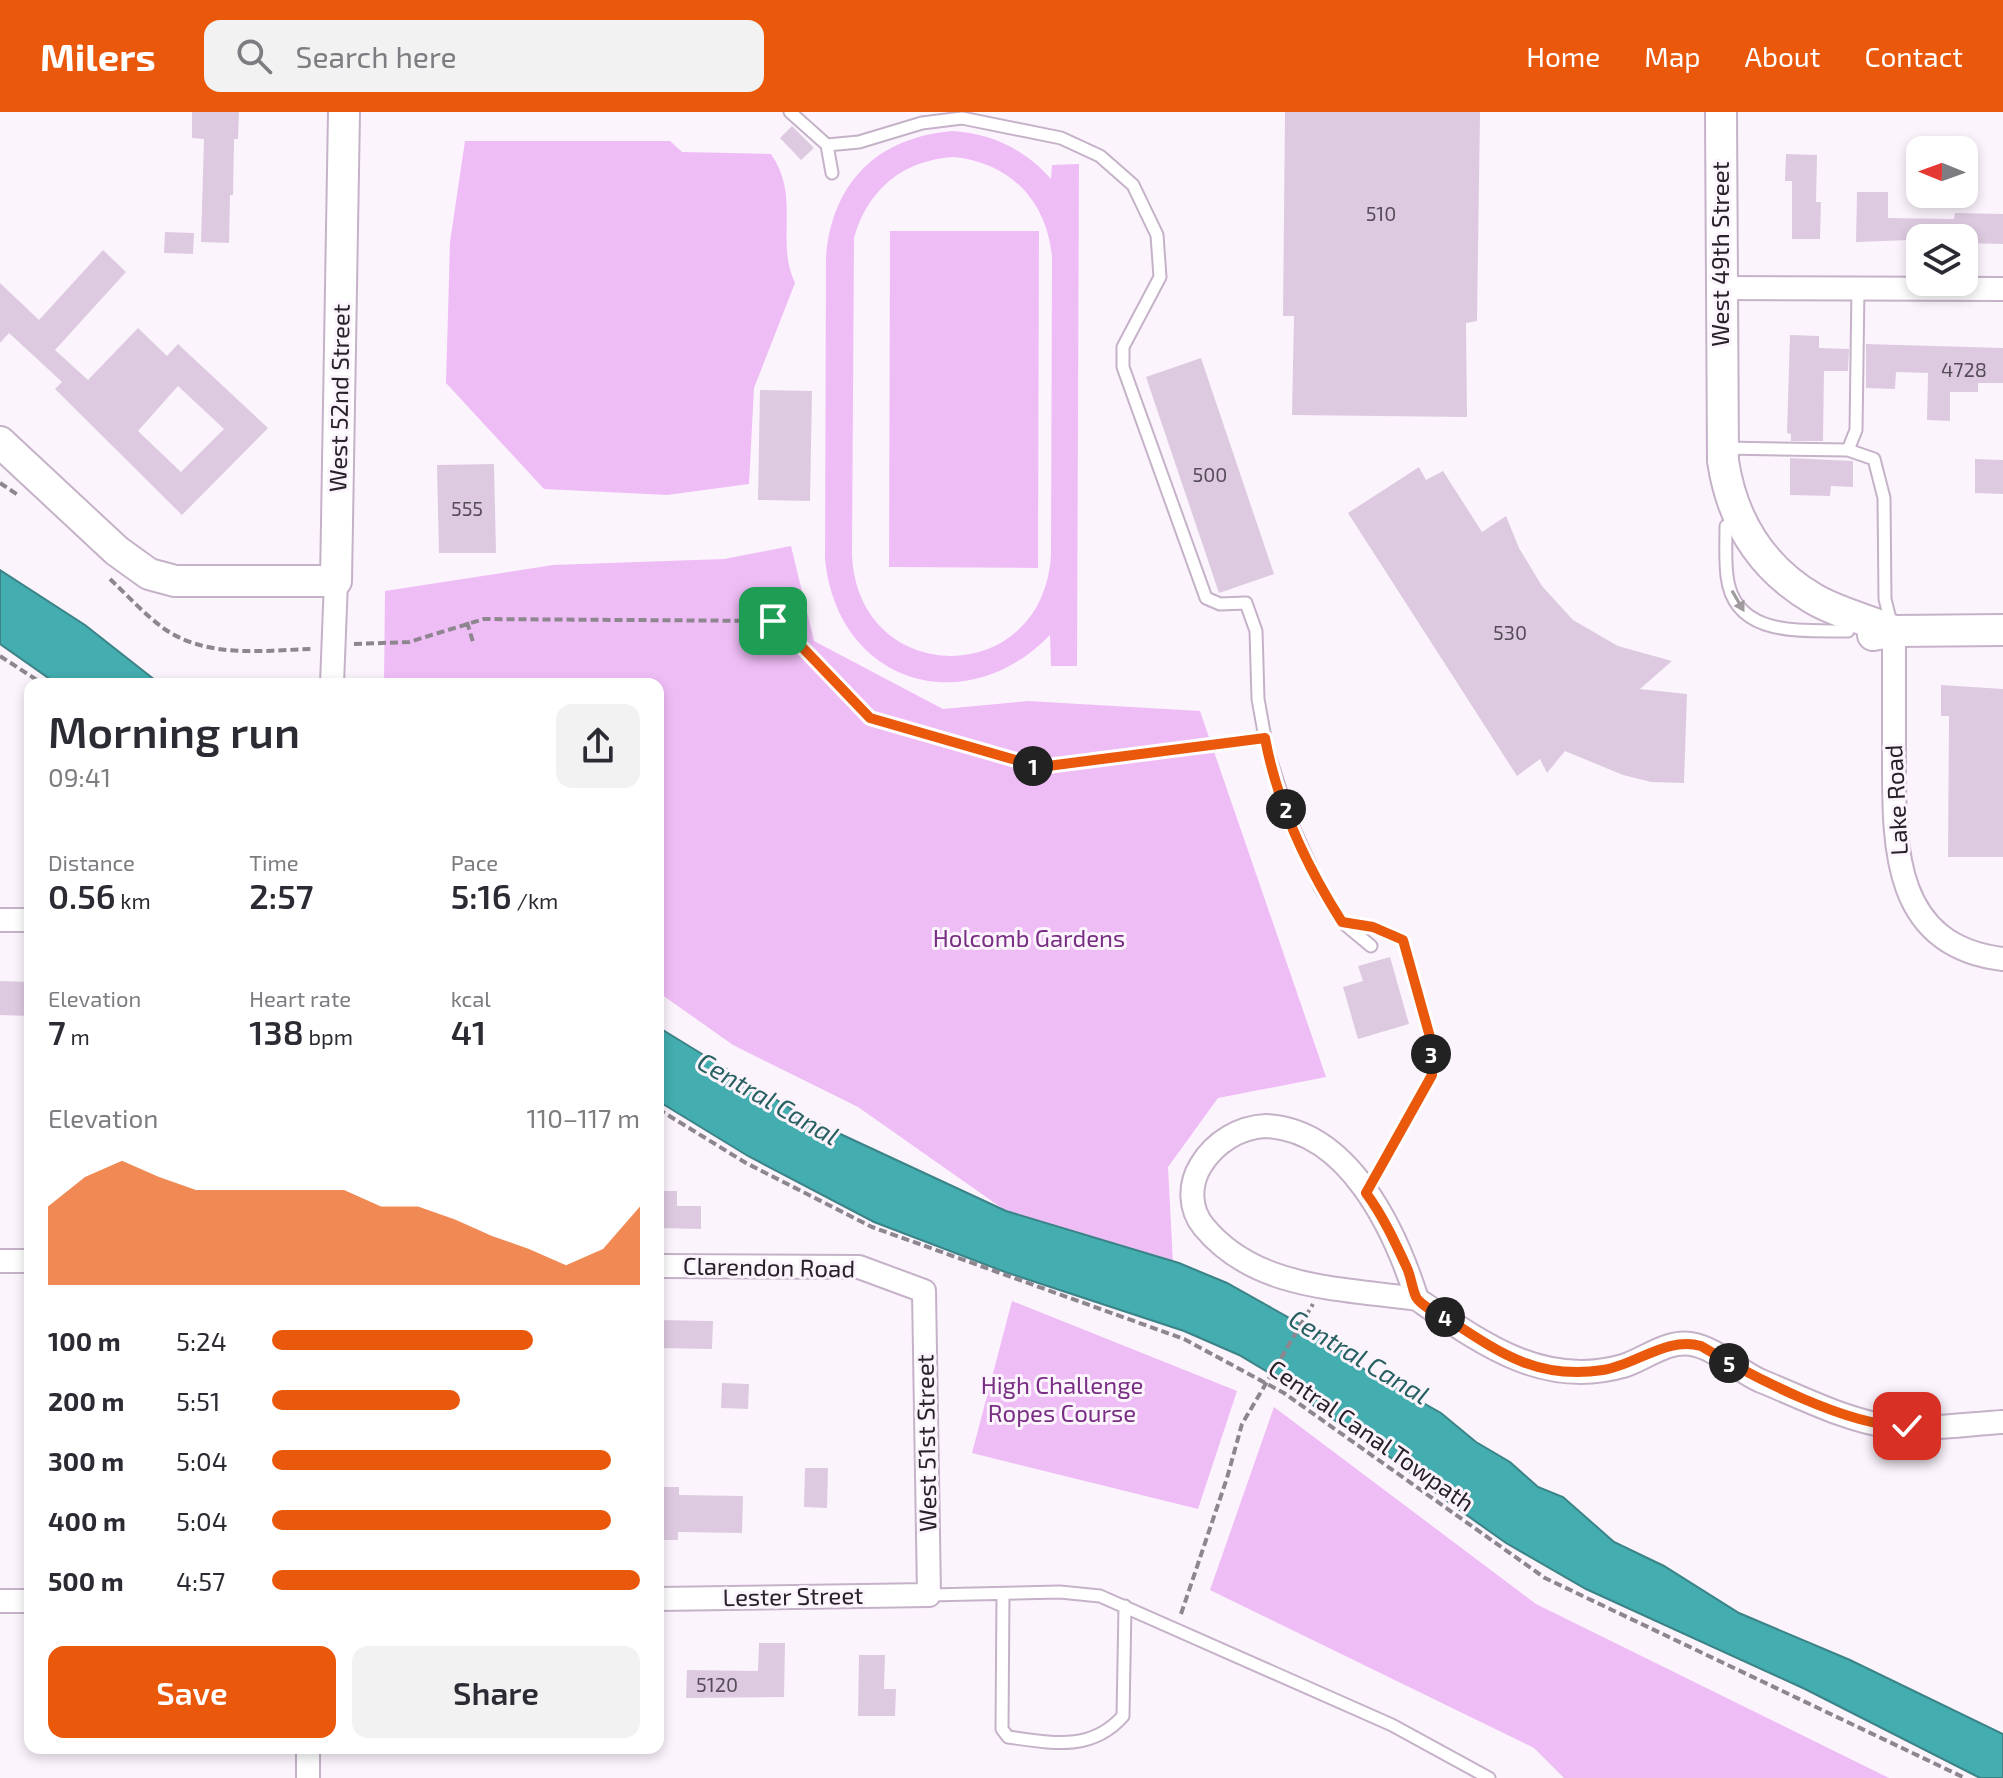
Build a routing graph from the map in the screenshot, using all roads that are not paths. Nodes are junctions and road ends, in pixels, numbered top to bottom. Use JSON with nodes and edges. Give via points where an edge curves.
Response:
{"nodes":[{"id":1,"x":344,"y":112,"type":"edge"},
{"id":2,"x":790,"y":112,"type":"edge"},
{"id":3,"x":1721,"y":112,"type":"edge"},
{"id":4,"x":827,"y":145,"type":"junction"},
{"id":5,"x":832,"y":173,"type":"dead end"},
{"id":6,"x":1720,"y":288,"type":"junction"},
{"id":7,"x":1858,"y":288,"type":"junction"},
{"id":8,"x":2003,"y":289,"type":"edge"},
{"id":9,"x":1722,"y":396,"type":"junction"},
{"id":10,"x":0,"y":442,"type":"edge"},
{"id":11,"x":1723,"y":448,"type":"junction"},
{"id":12,"x":1848,"y":450,"type":"junction"},
{"id":13,"x":1719,"y":484,"type":"junction"},
{"id":14,"x":336,"y":581,"type":"junction"},
{"id":15,"x":2003,"y":630,"type":"edge"},
{"id":16,"x":1894,"y":631,"type":"junction"},
{"id":17,"x":332,"y":678,"type":"edge"},
{"id":18,"x":0,"y":920,"type":"edge"},
{"id":19,"x":24,"y":920,"type":"edge"},
{"id":20,"x":1342,"y":922,"type":"junction"},
{"id":21,"x":1371,"y":946,"type":"dead end"},
{"id":22,"x":2003,"y":959,"type":"edge"},
{"id":23,"x":1366,"y":1193,"type":"junction"},
{"id":24,"x":0,"y":1261,"type":"edge"},
{"id":25,"x":24,"y":1261,"type":"edge"},
{"id":26,"x":664,"y":1266,"type":"edge"},
{"id":27,"x":924,"y":1291,"type":"joint"},
{"id":28,"x":1417,"y":1299,"type":"junction"},
{"id":29,"x":2003,"y":1422,"type":"edge"},
{"id":30,"x":1003,"y":1594,"type":"junction"},
{"id":31,"x":929,"y":1595,"type":"junction"},
{"id":32,"x":664,"y":1599,"type":"edge"},
{"id":33,"x":0,"y":1601,"type":"edge"},
{"id":34,"x":24,"y":1601,"type":"edge"},
{"id":35,"x":1125,"y":1606,"type":"junction"},
{"id":36,"x":308,"y":1754,"type":"edge"},
{"id":37,"x":308,"y":1778,"type":"edge"},
{"id":38,"x":1489,"y":1778,"type":"edge"}],
"edges":[{"from":1,"to":14,"type":"street","name":"West 52nd Street"},
{"from":2,"to":4,"type":"lane"},
{"from":3,"to":6,"type":"street","name":"West 49th Street"},
{"from":4,"to":5,"type":"lane"},
{"from":4,"to":20,"type":"lane","via":[[962,118],[1061,138],[1100,156],[1133,185],[1157,235],[1160,277],[1123,347],[1123,367],[1206,598],[1220,604],[1246,603],[1256,631],[1265,738],[1290,820]]},
{"from":6,"to":7,"type":"street"},
{"from":6,"to":9,"type":"street","name":"West 49th Street"},
{"from":7,"to":8,"type":"street"},
{"from":7,"to":12,"type":"lane","via":[[1856,430]]},
{"from":9,"to":11,"type":"street","name":"West 49th Street"},
{"from":9,"to":13,"type":"street","name":"West 49th Street","via":[[1709,429]]},
{"from":10,"to":14,"type":"street","via":[[117,551],[162,579]]},
{"from":11,"to":12,"type":"lane"},
{"from":11,"to":13,"type":"street","name":"West 49th Street"},
{"from":12,"to":16,"type":"lane","via":[[1874,459],[1884,498],[1885,599]]},
{"from":13,"to":16,"type":"street","via":[[1755,548],[1792,584],[1816,600]]},
{"from":13,"to":16,"type":"street","one_way":true,"via":[[1726,526],[1779,594],[1848,631],[1876,636]]},
{"from":14,"to":17,"type":"street","name":"West 52nd Street"},
{"from":15,"to":16,"type":"street"},
{"from":16,"to":22,"type":"street","name":"Lake Road","via":[[1894,823],[1904,878],[1925,922],[1945,941],[1968,953]]},
{"from":18,"to":19,"type":"street"},
{"from":20,"to":21,"type":"lane"},
{"from":20,"to":23,"type":"lane","via":[[1403,940],[1430,1037],[1432,1075]]},
{"from":23,"to":28,"type":"street","via":[[1396,1244]]},
{"from":23,"to":28,"type":"street","via":[[1328,1148],[1293,1130],[1266,1126],[1246,1128],[1219,1144],[1198,1169],[1192,1197],[1206,1230],[1261,1271],[1297,1282]]},
{"from":24,"to":25,"type":"street"},
{"from":26,"to":27,"type":"street","name":"Clarendon Road","via":[[859,1267]]},
{"from":27,"to":31,"type":"street","name":"West 51st Street"},
{"from":28,"to":29,"type":"street","via":[[1502,1355],[1545,1369],[1602,1370],[1670,1345],[1691,1344],[1758,1379],[1864,1421],[1901,1427]]},
{"from":30,"to":31,"type":"lane"},
{"from":30,"to":35,"type":"lane","via":[[1060,1592],[1100,1596]]},
{"from":30,"to":35,"type":"lane","via":[[1002,1729],[1008,1737],[1067,1745],[1089,1741],[1123,1716]]},
{"from":31,"to":32,"type":"street","name":"Lester Street"},
{"from":33,"to":34,"type":"street"},
{"from":35,"to":38,"type":"lane","via":[[1392,1725]]},
{"from":36,"to":37,"type":"street"}]}
